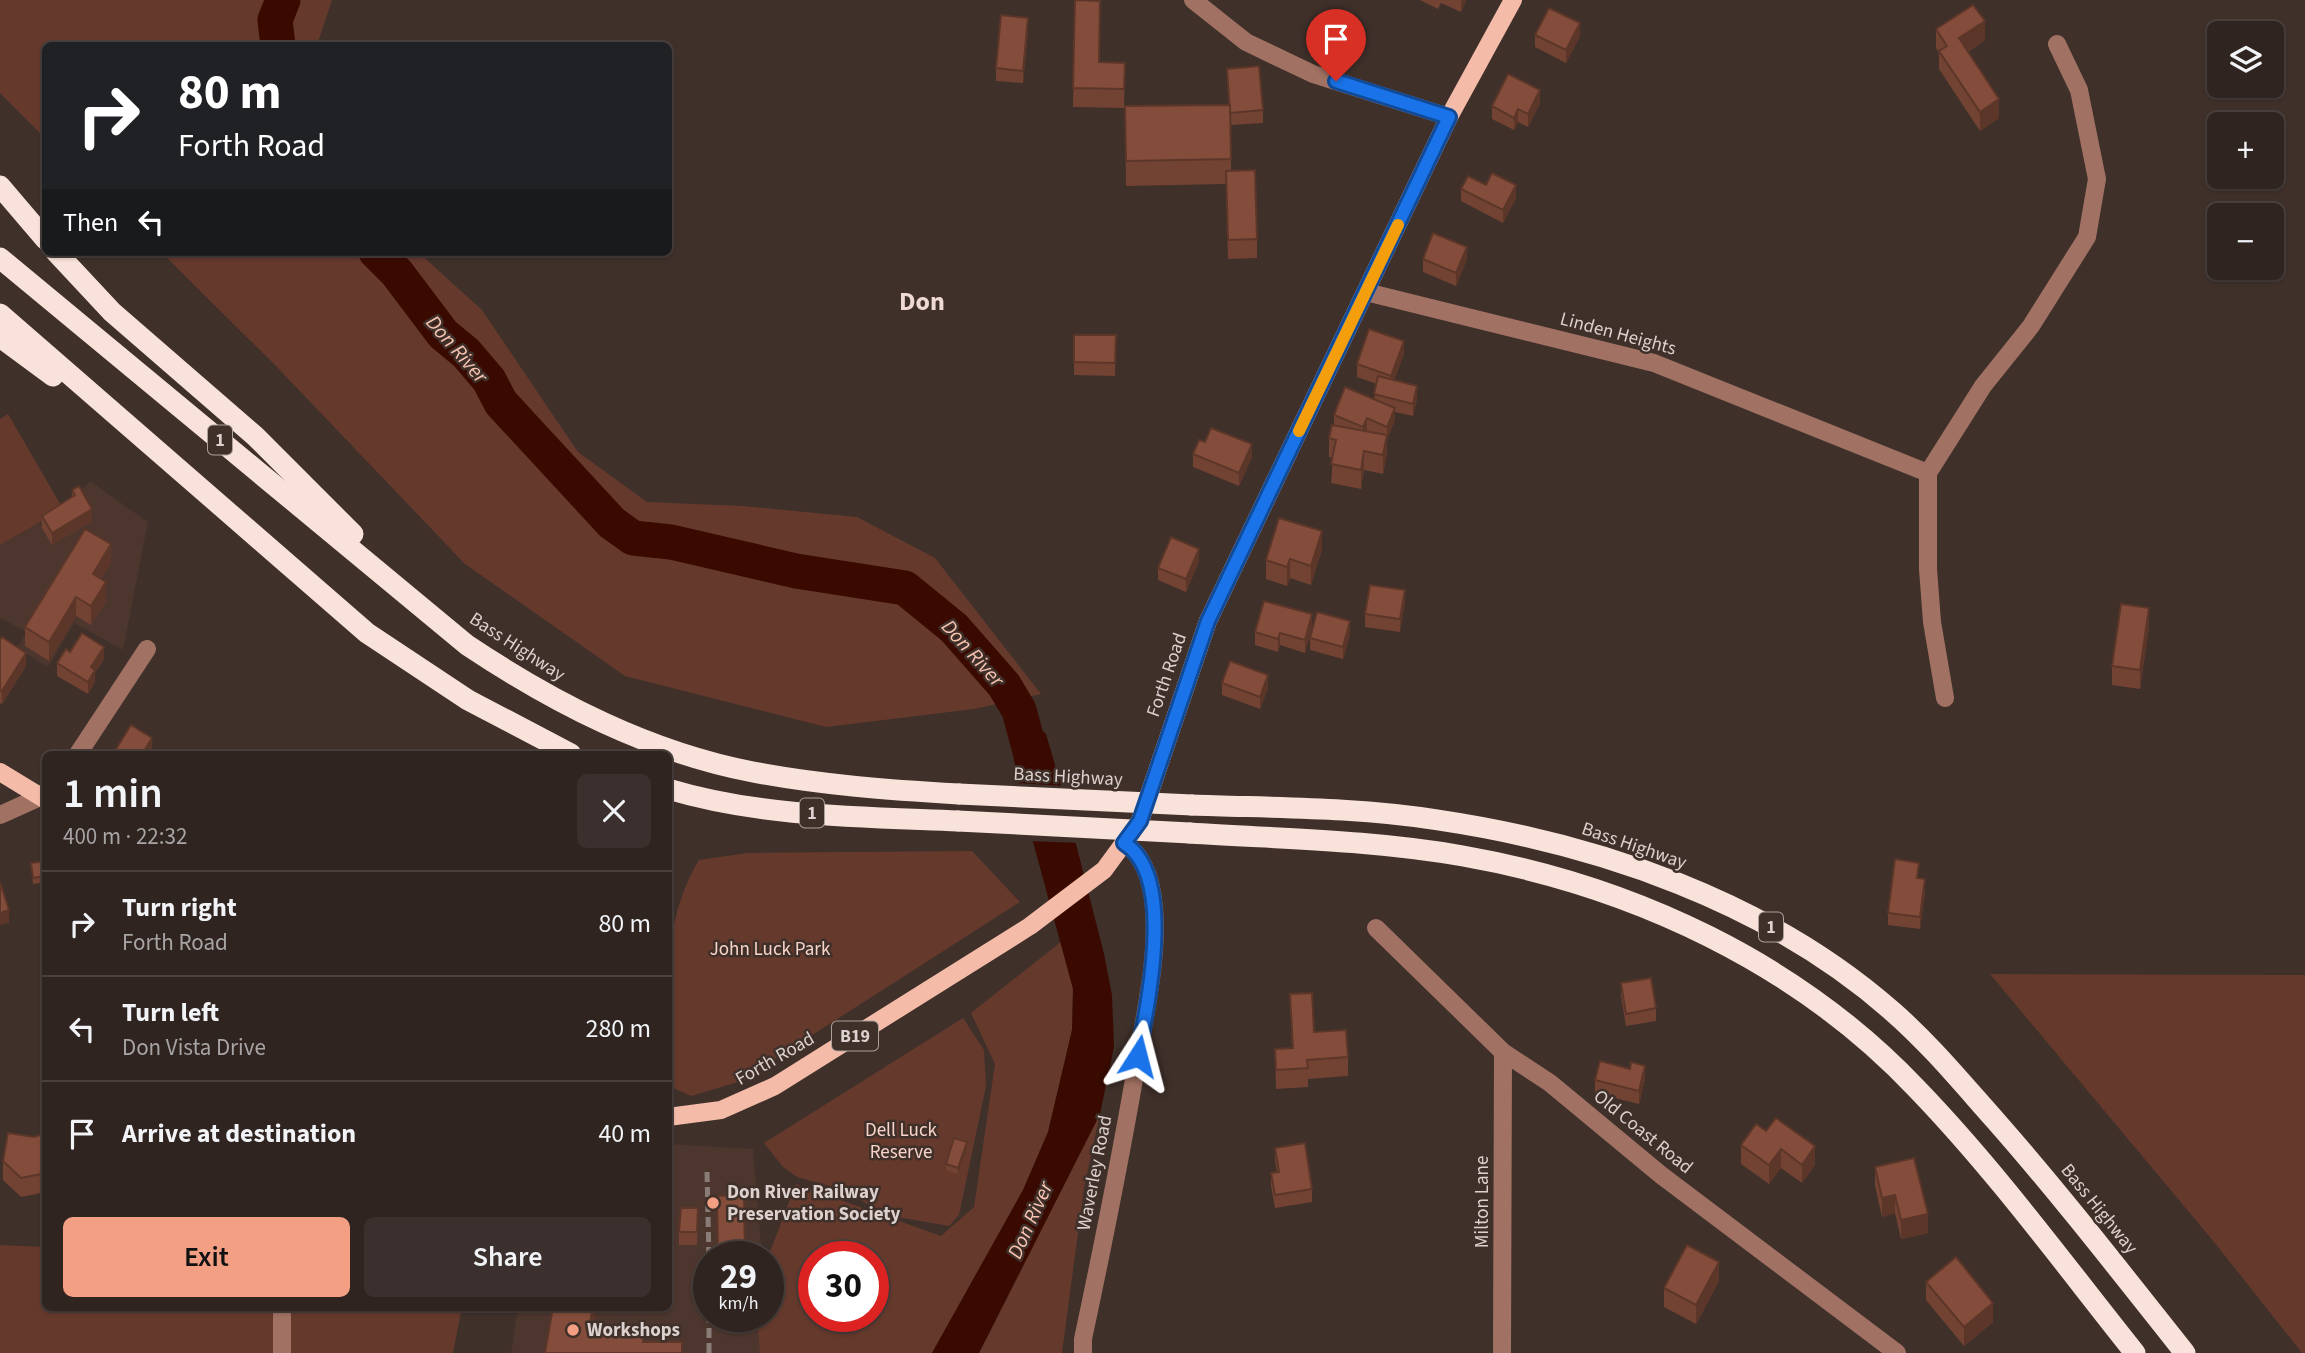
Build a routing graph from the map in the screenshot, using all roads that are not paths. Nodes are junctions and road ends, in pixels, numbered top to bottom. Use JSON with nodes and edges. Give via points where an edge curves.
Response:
{"nodes":[{"id":1,"x":1193,"y":0,"type":"edge"},
{"id":2,"x":1513,"y":0,"type":"edge"},
{"id":3,"x":2057,"y":44,"type":"dead end"},
{"id":4,"x":1449,"y":117,"type":"junction"},
{"id":5,"x":0,"y":186,"type":"edge"},
{"id":6,"x":42,"y":235,"type":"edge"},
{"id":7,"x":60,"y":256,"type":"edge"},
{"id":8,"x":0,"y":258,"type":"edge"},
{"id":9,"x":1366,"y":292,"type":"junction"},
{"id":10,"x":0,"y":314,"type":"edge"},
{"id":11,"x":0,"y":337,"type":"edge"},
{"id":12,"x":1928,"y":473,"type":"junction"},
{"id":13,"x":219,"y":502,"type":"junction"},
{"id":14,"x":441,"y":623,"type":"junction"},
{"id":15,"x":147,"y":649,"type":"dead end"},
{"id":16,"x":1945,"y":698,"type":"dead end"},
{"id":17,"x":80,"y":751,"type":"edge"},
{"id":18,"x":564,"y":751,"type":"edge"},
{"id":19,"x":0,"y":772,"type":"edge"},
{"id":20,"x":672,"y":790,"type":"edge"},
{"id":21,"x":42,"y":795,"type":"edge"},
{"id":22,"x":42,"y":797,"type":"edge"},
{"id":23,"x":0,"y":815,"type":"edge"},
{"id":24,"x":1124,"y":843,"type":"junction"},
{"id":25,"x":1376,"y":928,"type":"dead end"},
{"id":26,"x":1503,"y":1052,"type":"junction"},
{"id":27,"x":674,"y":1114,"type":"edge"},
{"id":28,"x":282,"y":1311,"type":"edge"},
{"id":29,"x":282,"y":1353,"type":"edge"},
{"id":30,"x":1083,"y":1353,"type":"edge"},
{"id":31,"x":1502,"y":1353,"type":"edge"},
{"id":32,"x":1897,"y":1353,"type":"edge"},
{"id":33,"x":2134,"y":1353,"type":"edge"},
{"id":34,"x":2185,"y":1353,"type":"edge"}],
"edges":[{"from":1,"to":4,"type":"street","via":[[1246,41],[1314,74]]},
{"from":2,"to":4,"type":"main road","name":"Forth Road","number":"B19"},
{"from":3,"to":12,"type":"street","via":[[2079,90],[2097,179],[2087,237]]},
{"from":4,"to":9,"type":"main road","name":"Forth Road","number":"B19"},
{"from":5,"to":6,"type":"highway"},
{"from":7,"to":14,"type":"highway","via":[[112,312],[255,436]]},
{"from":8,"to":14,"type":"highway","name":"Bass Highway","number":"1"},
{"from":9,"to":12,"type":"street","name":"Linden Heights","via":[[1654,363]]},
{"from":9,"to":24,"type":"main road","name":"Forth Road","number":"B19","via":[[1208,621],[1140,821]]},
{"from":10,"to":13,"type":"highway","number":"1"},
{"from":11,"to":13,"type":"highway"},
{"from":12,"to":16,"type":"street","via":[[1932,622]]},
{"from":13,"to":18,"type":"highway","number":"1","via":[[367,633],[468,700]]},
{"from":14,"to":34,"type":"highway","name":"Bass Highway","number":"1","bridge":true,"via":[[521,681],[630,735],[751,772],[960,794],[1383,814],[1494,829],[1659,877],[1726,904],[1783,934],[1892,1011],[1950,1068],[2039,1171]]},
{"from":15,"to":17,"type":"street"},
{"from":19,"to":21,"type":"main road"},
{"from":20,"to":33,"type":"highway","number":"1","bridge":true,"via":[[788,811],[1382,845],[1463,856],[1597,891],[1731,946],[1828,1009],[1917,1088]]},
{"from":22,"to":23,"type":"street"},
{"from":24,"to":27,"type":"main road","name":"Forth Road","number":"B19","via":[[1104,870],[1030,926],[775,1086],[736,1106]]},
{"from":24,"to":30,"type":"street","name":"Waverley Road","via":[[1148,873],[1153,947],[1121,1158]]},
{"from":25,"to":26,"type":"street","name":"Old Coast Road"},
{"from":26,"to":31,"type":"street","name":"Milton Lane"},
{"from":26,"to":32,"type":"street","name":"Old Coast Road","via":[[1550,1083],[1661,1175]]},
{"from":28,"to":29,"type":"street"}]}
